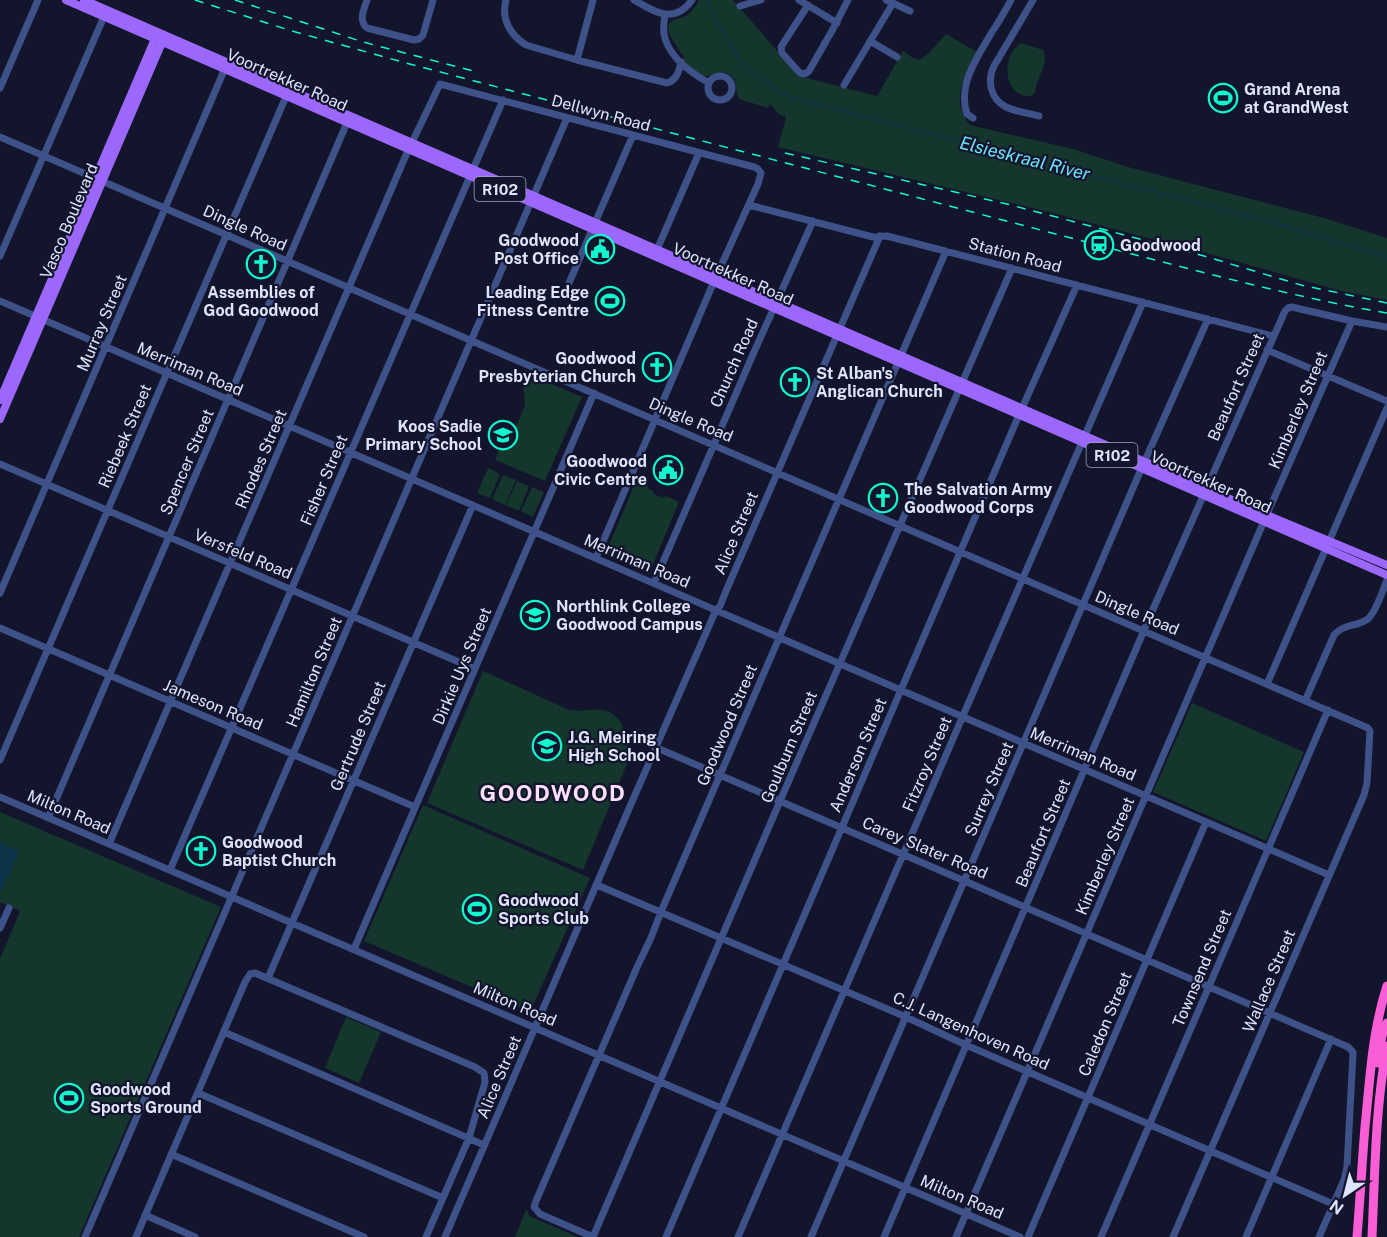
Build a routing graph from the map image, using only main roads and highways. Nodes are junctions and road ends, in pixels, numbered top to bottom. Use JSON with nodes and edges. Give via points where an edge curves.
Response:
{"nodes":[{"id":1,"x":66,"y":0,"type":"edge"},
{"id":2,"x":84,"y":0,"type":"edge"},
{"id":3,"x":105,"y":13,"type":"junction"},
{"id":4,"x":160,"y":37,"type":"junction"},
{"id":5,"x":39,"y":318,"type":"junction"},
{"id":6,"x":0,"y":400,"type":"edge"},
{"id":7,"x":0,"y":418,"type":"edge"},
{"id":8,"x":1327,"y":545,"type":"junction"},
{"id":9,"x":1387,"y":565,"type":"edge"},
{"id":10,"x":1387,"y":575,"type":"edge"},
{"id":11,"x":1387,"y":986,"type":"edge"},
{"id":12,"x":1383,"y":998,"type":"junction"},
{"id":13,"x":1387,"y":1014,"type":"edge"},
{"id":14,"x":1387,"y":1023,"type":"edge"},
{"id":15,"x":1387,"y":1046,"type":"edge"},
{"id":16,"x":1364,"y":1138,"type":"junction"},
{"id":17,"x":1357,"y":1237,"type":"edge"},
{"id":18,"x":1372,"y":1237,"type":"edge"}],
"edges":[{"from":1,"to":3,"type":"main road","name":"Voortrekker Road","number":"R102"},
{"from":2,"to":3,"type":"main road","name":"Voortrekker Road","number":"R102"},
{"from":3,"to":4,"type":"main road","name":"Voortrekker Road","number":"R102"},
{"from":4,"to":5,"type":"main road","name":"Vasco Boulevard"},
{"from":4,"to":8,"type":"main road","name":"Voortrekker Road","number":"R102"},
{"from":5,"to":6,"type":"main road","name":"Vasco Boulevard"},
{"from":5,"to":7,"type":"main road","name":"Vasco Boulevard"},
{"from":8,"to":9,"type":"main road","name":"Voortrekker Road","number":"R102"},
{"from":8,"to":10,"type":"main road","name":"Voortrekker Road","number":"R102"},
{"from":11,"to":12,"type":"highway"},
{"from":12,"to":13,"type":"highway"},
{"from":12,"to":16,"type":"highway","via":[[1372,1052]]},
{"from":14,"to":16,"type":"highway","via":[[1371,1120]]},
{"from":15,"to":18,"type":"highway","via":[[1376,1129]]},
{"from":16,"to":17,"type":"highway"}]}
